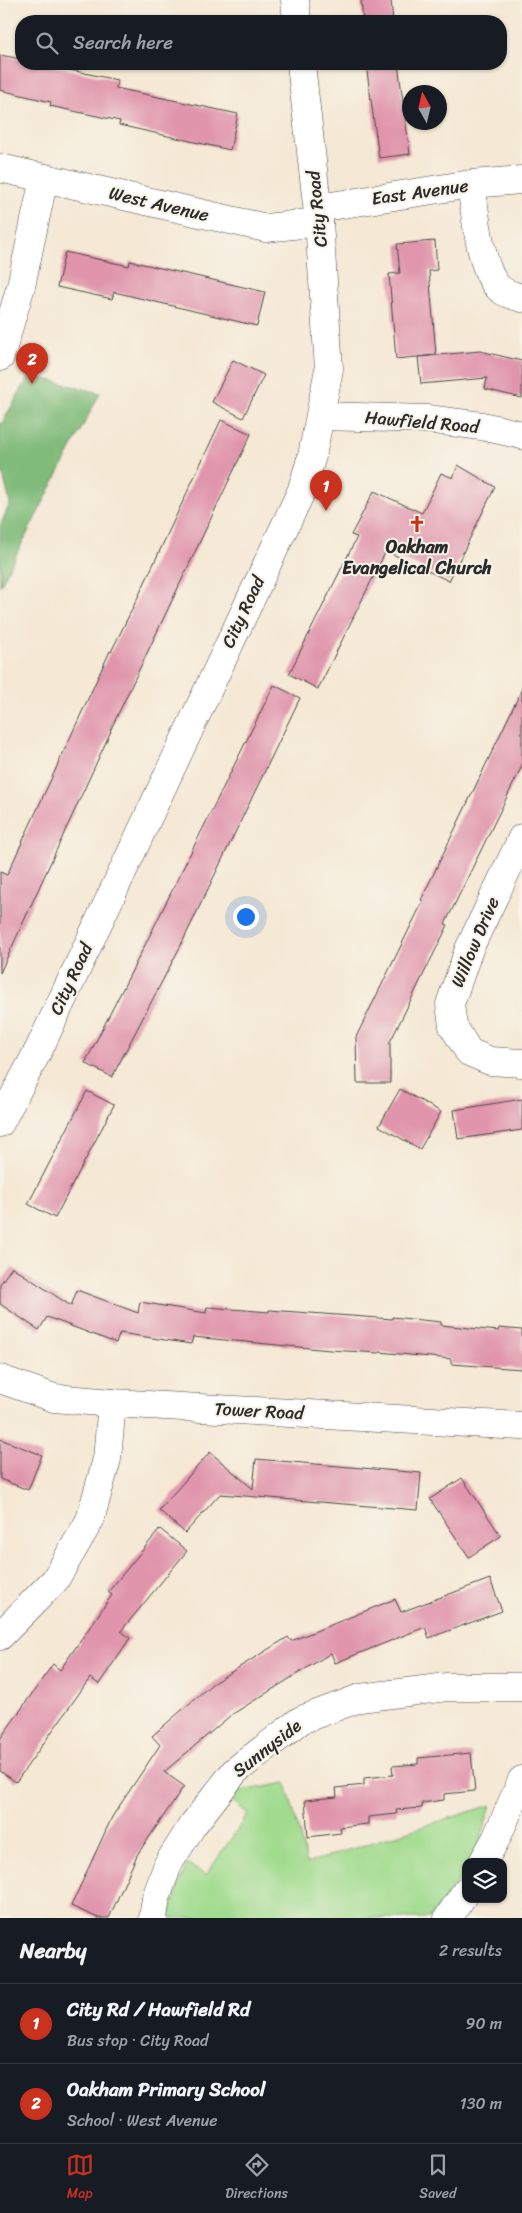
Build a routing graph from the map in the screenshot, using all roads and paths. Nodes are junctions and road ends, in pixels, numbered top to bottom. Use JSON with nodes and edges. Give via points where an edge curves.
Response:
{"nodes":[{"id":1,"x":295,"y":0,"type":"edge"},
{"id":2,"x":296,"y":15,"type":"edge"},
{"id":3,"x":302,"y":70,"type":"edge"},
{"id":4,"x":0,"y":168,"type":"edge"},
{"id":5,"x":44,"y":178,"type":"junction"},
{"id":6,"x":522,"y":180,"type":"edge"},
{"id":7,"x":471,"y":184,"type":"junction"},
{"id":8,"x":319,"y":215,"type":"junction"},
{"id":9,"x":522,"y":298,"type":"edge"},
{"id":10,"x":0,"y":357,"type":"edge"},
{"id":11,"x":322,"y":416,"type":"junction"},
{"id":12,"x":522,"y":435,"type":"edge"},
{"id":13,"x":522,"y":838,"type":"edge"},
{"id":14,"x":522,"y":1063,"type":"edge"},
{"id":15,"x":0,"y":1123,"type":"edge"},
{"id":16,"x":0,"y":1379,"type":"edge"},
{"id":17,"x":112,"y":1403,"type":"junction"},
{"id":18,"x":522,"y":1426,"type":"edge"},
{"id":19,"x":0,"y":1636,"type":"edge"},
{"id":20,"x":522,"y":1687,"type":"edge"},
{"id":21,"x":522,"y":1780,"type":"edge"},
{"id":22,"x":512,"y":1827,"type":"edge"},
{"id":23,"x":486,"y":1858,"type":"edge"},
{"id":24,"x":462,"y":1897,"type":"edge"},
{"id":25,"x":153,"y":1918,"type":"edge"},
{"id":26,"x":448,"y":1918,"type":"edge"}],
"edges":[{"from":1,"to":2,"type":"street"},
{"from":3,"to":8,"type":"street","name":"City Road"},
{"from":4,"to":5,"type":"street","name":"West Avenue"},
{"from":5,"to":8,"type":"street","name":"West Avenue","via":[[266,228]]},
{"from":5,"to":10,"type":"street","via":[[21,286]]},
{"from":6,"to":7,"type":"street","name":"East Avenue"},
{"from":7,"to":8,"type":"street","name":"East Avenue"},
{"from":7,"to":9,"type":"street","via":[[490,278],[501,290]]},
{"from":8,"to":11,"type":"street","name":"City Road","via":[[329,370]]},
{"from":11,"to":12,"type":"street","name":"Hawfield Road","via":[[427,419]]},
{"from":11,"to":15,"type":"street","name":"City Road","via":[[301,492],[39,1049]]},
{"from":13,"to":14,"type":"street","name":"Willow Drive","via":[[469,949],[450,1004],[453,1026],[469,1052],[490,1061]]},
{"from":16,"to":17,"type":"street","name":"Tower Road","via":[[54,1398]]},
{"from":17,"to":18,"type":"street","name":"Tower Road"},
{"from":17,"to":19,"type":"street","via":[[107,1459],[90,1520],[55,1580]]},
{"from":20,"to":25,"type":"street","name":"Sunnyside","via":[[447,1687],[360,1698],[301,1720],[234,1771],[192,1826],[168,1864]]},
{"from":21,"to":22,"type":"street"},
{"from":22,"to":23,"type":"street"},
{"from":24,"to":26,"type":"street"}]}
